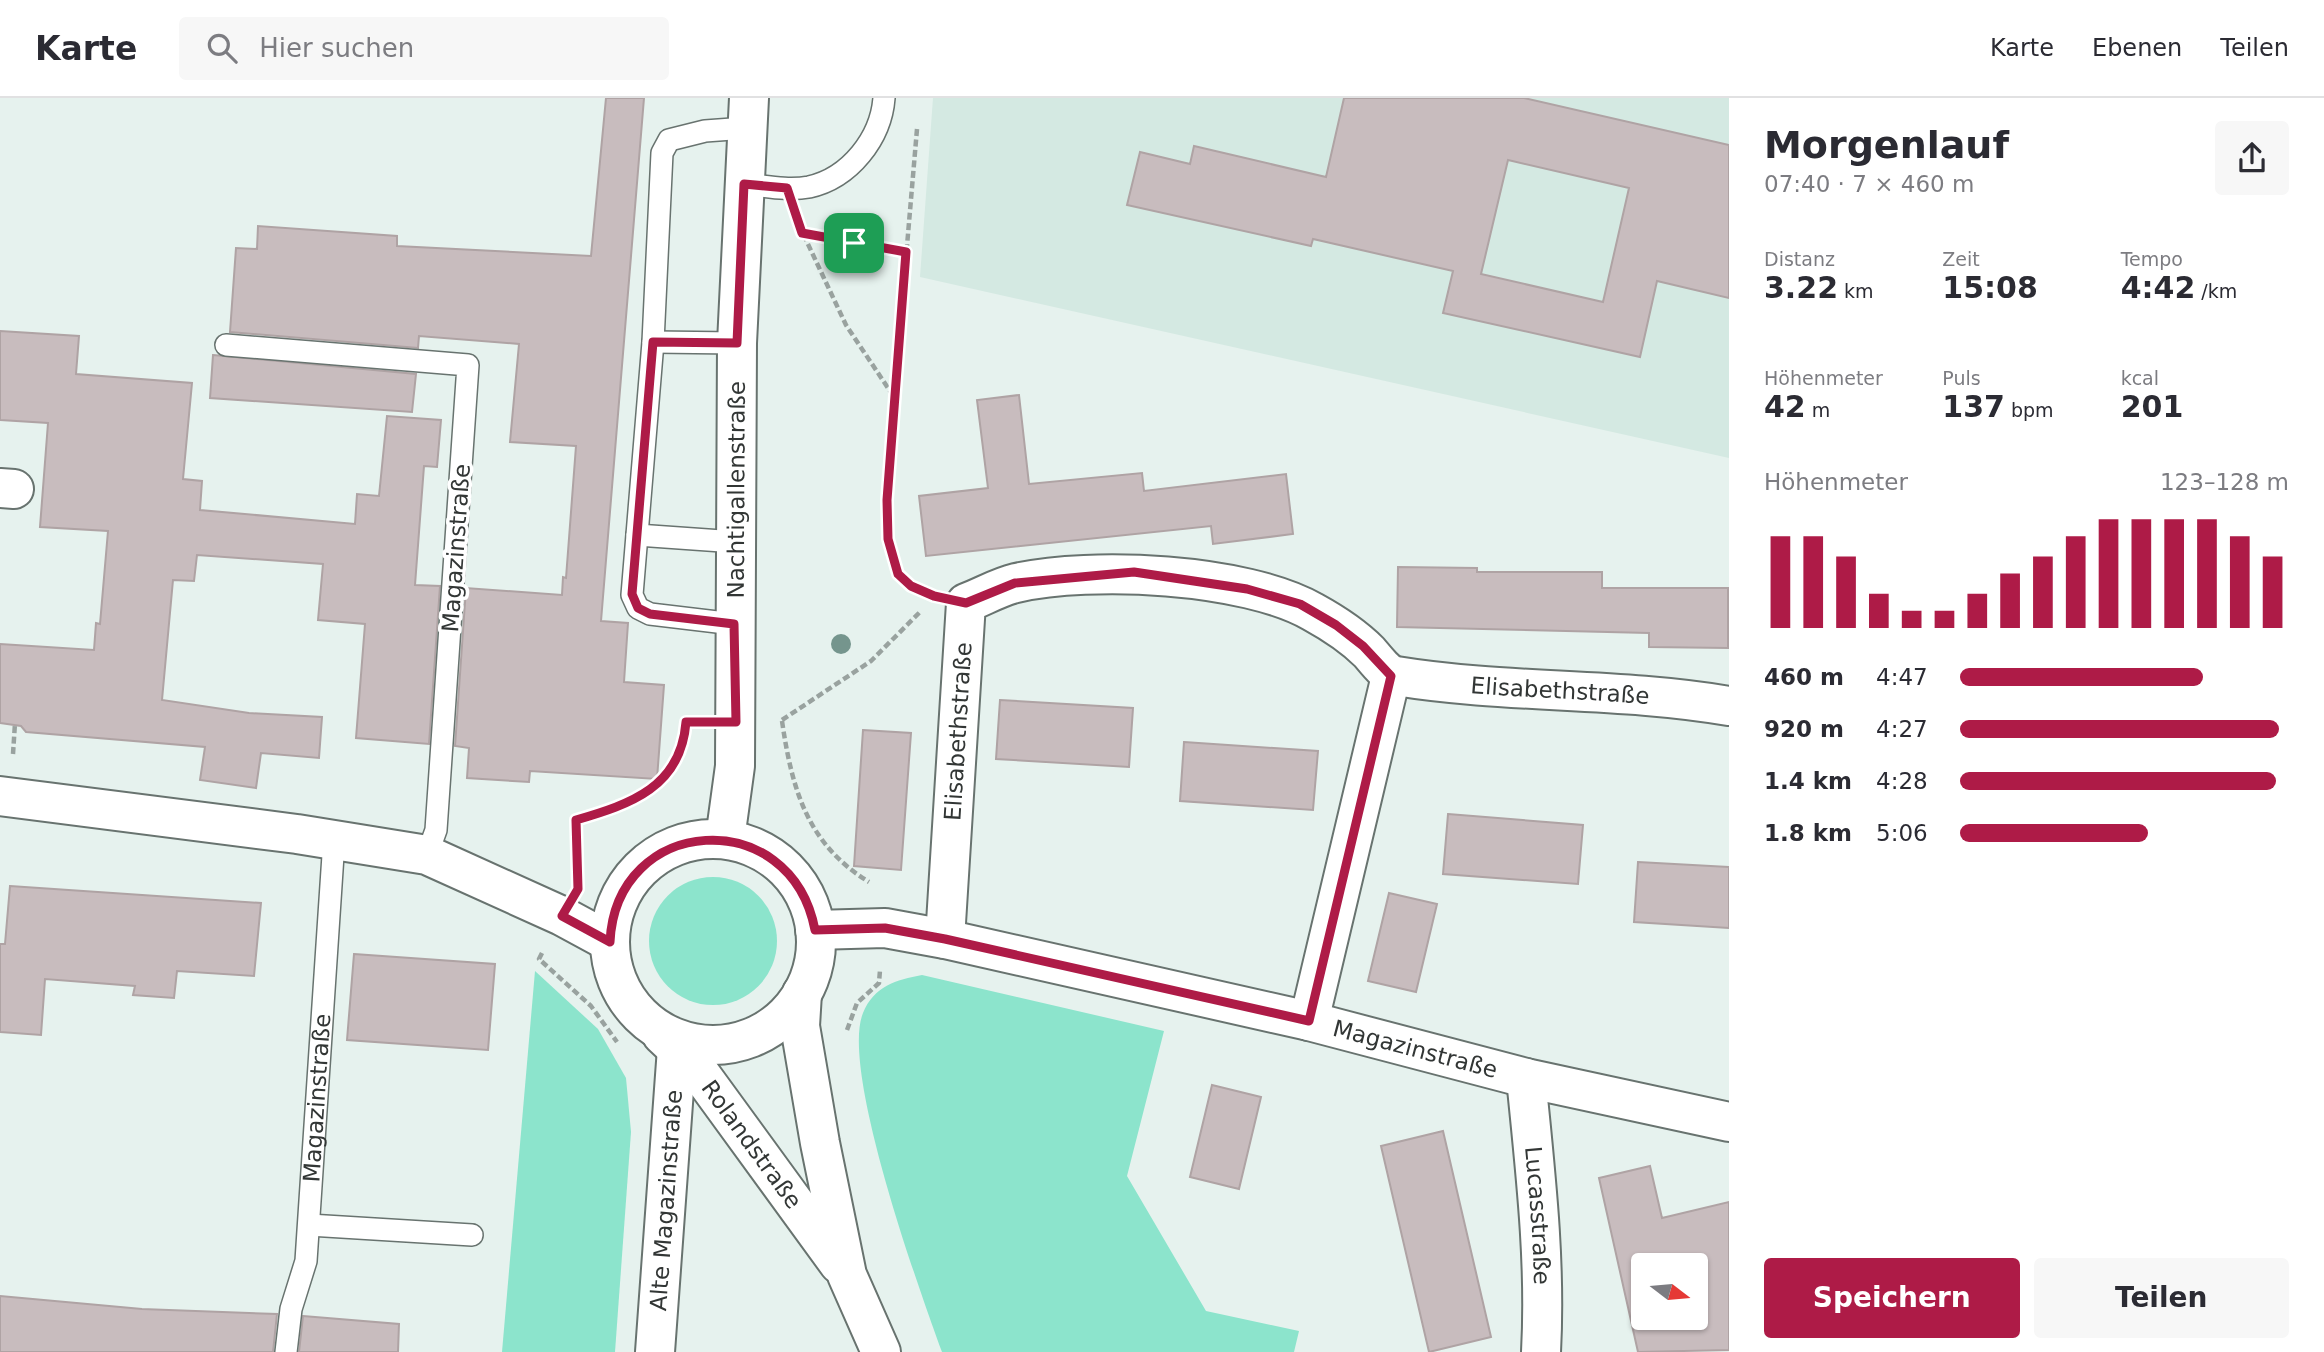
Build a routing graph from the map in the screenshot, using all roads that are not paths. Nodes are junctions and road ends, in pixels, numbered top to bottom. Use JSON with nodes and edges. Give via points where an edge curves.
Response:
{"nodes":[{"id":1,"x":884,"y":98,"type":"edge"},
{"id":2,"x":747,"y":113,"type":"edge"},
{"id":3,"x":744,"y":184,"type":"junction"},
{"id":4,"x":653,"y":342,"type":"junction"},
{"id":5,"x":737,"y":343,"type":"junction"},
{"id":6,"x":226,"y":345,"type":"dead end"},
{"id":7,"x":637,"y":535,"type":"junction"},
{"id":8,"x":736,"y":542,"type":"junction"},
{"id":9,"x":734,"y":624,"type":"junction"},
{"id":10,"x":1391,"y":676,"type":"junction"},
{"id":11,"x":1729,"y":706,"type":"edge"},
{"id":12,"x":0,"y":796,"type":"edge"},
{"id":13,"x":334,"y":839,"type":"junction"},
{"id":14,"x":725,"y":839,"type":"junction"},
{"id":15,"x":428,"y":855,"type":"junction"},
{"id":16,"x":815,"y":930,"type":"junction"},
{"id":17,"x":945,"y":939,"type":"junction"},
{"id":18,"x":610,"y":942,"type":"junction"},
{"id":19,"x":803,"y":993,"type":"junction"},
{"id":20,"x":648,"y":1021,"type":"junction"},
{"id":21,"x":1309,"y":1021,"type":"junction"},
{"id":22,"x":677,"y":1048,"type":"junction"},
{"id":23,"x":1526,"y":1079,"type":"junction"},
{"id":24,"x":1729,"y":1122,"type":"edge"},
{"id":25,"x":309,"y":1225,"type":"junction"},
{"id":26,"x":471,"y":1235,"type":"dead end"},
{"id":27,"x":847,"y":1275,"type":"junction"},
{"id":28,"x":286,"y":1352,"type":"edge"},
{"id":29,"x":655,"y":1352,"type":"edge"},
{"id":30,"x":881,"y":1352,"type":"edge"},
{"id":31,"x":1541,"y":1352,"type":"edge"}],
"edges":[{"from":1,"to":3,"type":"lane","via":[[883,115],[872,141],[839,175],[809,187]]},
{"from":2,"to":3,"type":"street","name":"Nachtigallenstraße"},
{"from":2,"to":4,"type":"lane","via":[[669,140],[662,153]]},
{"from":3,"to":5,"type":"street","name":"Nachtigallenstraße"},
{"from":4,"to":5,"type":"lane"},
{"from":4,"to":7,"type":"lane"},
{"from":5,"to":8,"type":"street","name":"Nachtigallenstraße"},
{"from":6,"to":15,"type":"lane","name":"Magazinstraße","via":[[468,365],[436,830]]},
{"from":7,"to":8,"type":"lane"},
{"from":7,"to":9,"type":"lane","via":[[632,594],[638,608],[650,614]]},
{"from":8,"to":9,"type":"street","name":"Nachtigallenstraße"},
{"from":9,"to":14,"type":"street","name":"Nachtigallenstraße","via":[[735,766]]},
{"from":10,"to":11,"type":"street","name":"Elisabethstraße","via":[[1680,698]]},
{"from":10,"to":17,"type":"street","name":"Elisabethstraße","via":[[1336,625],[1300,604],[1247,589],[1134,572],[1015,583],[950,600]]},
{"from":10,"to":21,"type":"street"},
{"from":12,"to":13,"type":"street"},
{"from":13,"to":15,"type":"street"},
{"from":13,"to":25,"type":"lane","name":"Magazinstraße"},
{"from":14,"to":16,"type":"street","via":[[751,846],[785,869],[808,903]]},
{"from":14,"to":18,"type":"street","via":[[681,844],[645,865],[619,900]]},
{"from":15,"to":18,"type":"street"},
{"from":16,"to":17,"type":"street","name":"Magazinstraße","via":[[885,928]]},
{"from":16,"to":19,"type":"street","via":[[814,962]]},
{"from":17,"to":21,"type":"street","name":"Magazinstraße"},
{"from":18,"to":20,"type":"street","via":[[620,986]]},
{"from":19,"to":20,"type":"street","via":[[772,1026],[732,1043],[687,1042]]},
{"from":19,"to":27,"type":"street","name":"Rolandstraße","via":[[800,1026]]},
{"from":20,"to":22,"type":"street","name":"Rolandstraße"},
{"from":21,"to":23,"type":"street","name":"Magazinstraße"},
{"from":22,"to":27,"type":"street","name":"Rolandstraße"},
{"from":22,"to":29,"type":"street","name":"Alte Magazinstraße"},
{"from":23,"to":24,"type":"street","name":"Magazinstraße"},
{"from":23,"to":31,"type":"street","name":"Lucasstraße","via":[[1541,1237]]},
{"from":25,"to":26,"type":"lane"},
{"from":25,"to":28,"type":"lane","name":"Magazinstraße"},
{"from":27,"to":30,"type":"street","name":"Rolandstraße"}]}
